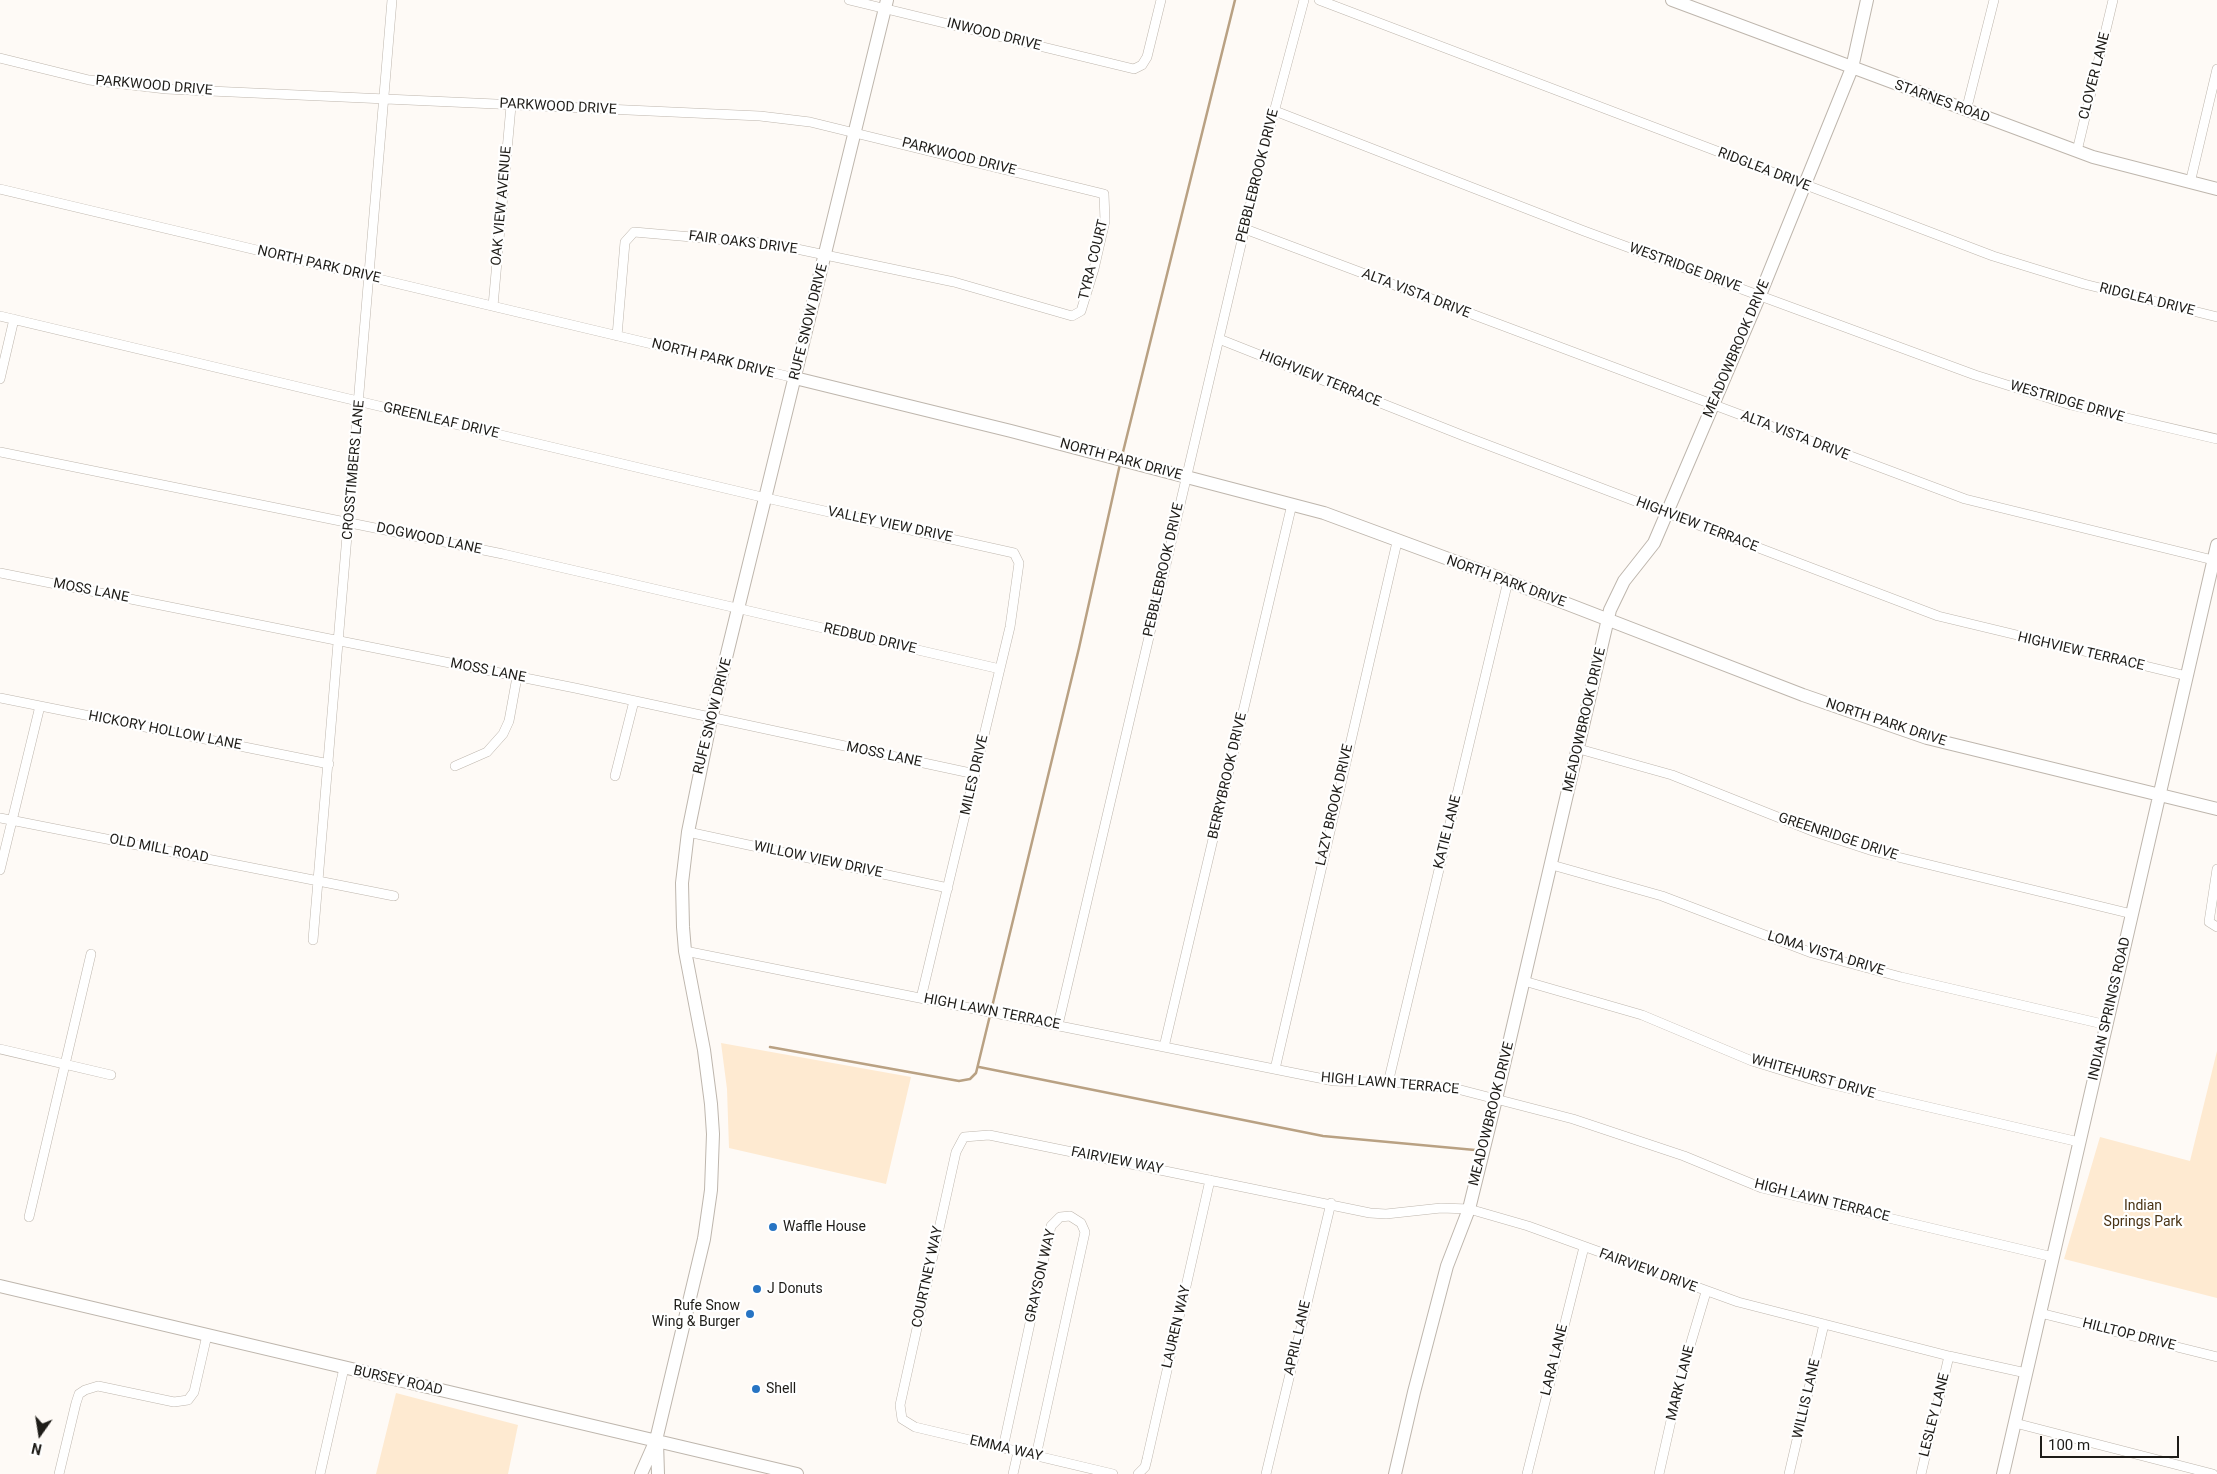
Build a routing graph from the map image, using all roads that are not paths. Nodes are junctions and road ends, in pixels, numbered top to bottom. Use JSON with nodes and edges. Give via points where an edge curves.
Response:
{"nodes":[{"id":1,"x":392,"y":0,"type":"edge"},
{"id":2,"x":849,"y":0,"type":"edge"},
{"id":3,"x":1161,"y":0,"type":"edge"},
{"id":4,"x":1304,"y":0,"type":"edge"},
{"id":5,"x":1319,"y":0,"type":"edge"},
{"id":6,"x":1672,"y":0,"type":"edge"},
{"id":7,"x":1867,"y":0,"type":"edge"},
{"id":8,"x":1994,"y":0,"type":"edge"},
{"id":9,"x":2113,"y":0,"type":"edge"},
{"id":10,"x":886,"y":4,"type":"edge"},
{"id":11,"x":0,"y":58,"type":"edge"},
{"id":12,"x":1852,"y":68,"type":"junction"},
{"id":13,"x":2217,"y":69,"type":"edge"},
{"id":14,"x":383,"y":99,"type":"junction"},
{"id":15,"x":511,"y":106,"type":"junction"},
{"id":16,"x":1275,"y":111,"type":"junction"},
{"id":17,"x":1966,"y":112,"type":"junction"},
{"id":18,"x":855,"y":132,"type":"junction"},
{"id":19,"x":2077,"y":151,"type":"junction"},
{"id":20,"x":2190,"y":183,"type":"junction"},
{"id":21,"x":1804,"y":185,"type":"junction"},
{"id":22,"x":0,"y":189,"type":"edge"},
{"id":23,"x":2217,"y":189,"type":"edge"},
{"id":24,"x":1106,"y":200,"type":"joint"},
{"id":25,"x":1245,"y":229,"type":"junction"},
{"id":26,"x":825,"y":254,"type":"junction"},
{"id":27,"x":370,"y":277,"type":"junction"},
{"id":28,"x":1760,"y":295,"type":"junction"},
{"id":29,"x":492,"y":306,"type":"junction"},
{"id":30,"x":0,"y":316,"type":"edge"},
{"id":31,"x":1072,"y":316,"type":"joint"},
{"id":32,"x":2217,"y":318,"type":"edge"},
{"id":33,"x":14,"y":319,"type":"junction"},
{"id":34,"x":617,"y":336,"type":"junction"},
{"id":35,"x":1219,"y":339,"type":"junction"},
{"id":36,"x":795,"y":378,"type":"junction"},
{"id":37,"x":0,"y":379,"type":"edge"},
{"id":38,"x":360,"y":401,"type":"junction"},
{"id":39,"x":1713,"y":405,"type":"junction"},
{"id":40,"x":2217,"y":440,"type":"edge"},
{"id":41,"x":0,"y":452,"type":"edge"},
{"id":42,"x":1187,"y":477,"type":"junction"},
{"id":43,"x":766,"y":498,"type":"junction"},
{"id":44,"x":1292,"y":504,"type":"junction"},
{"id":45,"x":1667,"y":514,"type":"junction"},
{"id":46,"x":350,"y":522,"type":"junction"},
{"id":47,"x":1397,"y":542,"type":"junction"},
{"id":48,"x":2217,"y":545,"type":"edge"},
{"id":49,"x":1014,"y":553,"type":"joint"},
{"id":50,"x":2213,"y":560,"type":"junction"},
{"id":51,"x":0,"y":573,"type":"edge"},
{"id":52,"x":1508,"y":581,"type":"junction"},
{"id":53,"x":739,"y":609,"type":"junction"},
{"id":54,"x":1608,"y":620,"type":"junction"},
{"id":55,"x":339,"y":641,"type":"junction"},
{"id":56,"x":1000,"y":669,"type":"junction"},
{"id":57,"x":2187,"y":676,"type":"junction"},
{"id":58,"x":517,"y":677,"type":"junction"},
{"id":59,"x":0,"y":698,"type":"edge"},
{"id":60,"x":634,"y":701,"type":"junction"},
{"id":61,"x":40,"y":706,"type":"junction"},
{"id":62,"x":712,"y":719,"type":"junction"},
{"id":63,"x":1579,"y":749,"type":"junction"},
{"id":64,"x":329,"y":764,"type":"junction"},
{"id":65,"x":455,"y":766,"type":"dead end"},
{"id":66,"x":975,"y":774,"type":"junction"},
{"id":67,"x":615,"y":776,"type":"dead end"},
{"id":68,"x":2159,"y":795,"type":"junction"},
{"id":69,"x":2217,"y":810,"type":"edge"},
{"id":70,"x":0,"y":818,"type":"edge"},
{"id":71,"x":12,"y":820,"type":"junction"},
{"id":72,"x":688,"y":832,"type":"junction"},
{"id":73,"x":1552,"y":865,"type":"junction"},
{"id":74,"x":2217,"y":869,"type":"edge"},
{"id":75,"x":0,"y":870,"type":"edge"},
{"id":76,"x":318,"y":881,"type":"junction"},
{"id":77,"x":948,"y":888,"type":"junction"},
{"id":78,"x":394,"y":896,"type":"dead end"},
{"id":79,"x":2132,"y":914,"type":"junction"},
{"id":80,"x":2215,"y":926,"type":"edge"},
{"id":81,"x":313,"y":940,"type":"dead end"},
{"id":82,"x":684,"y":951,"type":"junction"},
{"id":83,"x":91,"y":954,"type":"dead end"},
{"id":84,"x":1524,"y":981,"type":"junction"},
{"id":85,"x":921,"y":998,"type":"junction"},
{"id":86,"x":2107,"y":1024,"type":"junction"},
{"id":87,"x":1058,"y":1025,"type":"junction"},
{"id":88,"x":1164,"y":1047,"type":"junction"},
{"id":89,"x":0,"y":1049,"type":"edge"},
{"id":90,"x":65,"y":1064,"type":"junction"},
{"id":91,"x":1275,"y":1069,"type":"junction"},
{"id":92,"x":111,"y":1075,"type":"dead end"},
{"id":93,"x":1388,"y":1083,"type":"junction"},
{"id":94,"x":1496,"y":1099,"type":"junction"},
{"id":95,"x":964,"y":1137,"type":"joint"},
{"id":96,"x":2079,"y":1142,"type":"junction"},
{"id":97,"x":1210,"y":1180,"type":"junction"},
{"id":98,"x":1269,"y":1191,"type":"joint"},
{"id":99,"x":1330,"y":1203,"type":"junction"},
{"id":100,"x":1469,"y":1209,"type":"junction"},
{"id":101,"x":29,"y":1217,"type":"dead end"},
{"id":102,"x":1584,"y":1247,"type":"junction"},
{"id":103,"x":2053,"y":1257,"type":"junction"},
{"id":104,"x":0,"y":1286,"type":"edge"},
{"id":105,"x":1706,"y":1292,"type":"junction"},
{"id":106,"x":2040,"y":1313,"type":"junction"},
{"id":107,"x":1824,"y":1324,"type":"junction"},
{"id":108,"x":207,"y":1335,"type":"junction"},
{"id":109,"x":1949,"y":1356,"type":"junction"},
{"id":110,"x":2217,"y":1357,"type":"edge"},
{"id":111,"x":344,"y":1368,"type":"junction"},
{"id":112,"x":2026,"y":1373,"type":"junction"},
{"id":113,"x":902,"y":1419,"type":"joint"},
{"id":114,"x":2015,"y":1423,"type":"junction"},
{"id":115,"x":656,"y":1440,"type":"junction"},
{"id":116,"x":1003,"y":1448,"type":"junction"},
{"id":117,"x":1018,"y":1452,"type":"junction"},
{"id":118,"x":1036,"y":1456,"type":"junction"},
{"id":119,"x":59,"y":1474,"type":"edge"},
{"id":120,"x":320,"y":1474,"type":"edge"},
{"id":121,"x":641,"y":1474,"type":"edge"},
{"id":122,"x":658,"y":1474,"type":"edge"},
{"id":123,"x":796,"y":1474,"type":"edge"},
{"id":124,"x":1013,"y":1474,"type":"edge"},
{"id":125,"x":1113,"y":1474,"type":"edge"},
{"id":126,"x":1138,"y":1474,"type":"edge"},
{"id":127,"x":1266,"y":1474,"type":"edge"},
{"id":128,"x":1395,"y":1474,"type":"edge"},
{"id":129,"x":1527,"y":1474,"type":"edge"},
{"id":130,"x":1659,"y":1474,"type":"edge"},
{"id":131,"x":1789,"y":1474,"type":"edge"},
{"id":132,"x":1921,"y":1474,"type":"edge"},
{"id":133,"x":2003,"y":1474,"type":"edge"},
{"id":134,"x":2213,"y":1474,"type":"edge"}],
"edges":[{"from":1,"to":14,"type":"street","name":"CROSSTIMBERS LANE"},
{"from":2,"to":10,"type":"street","name":"INWOOD DRIVE"},
{"from":3,"to":10,"type":"street","name":"INWOOD DRIVE","via":[[1147,56],[1139,68],[1134,69]]},
{"from":4,"to":16,"type":"street","name":"PEBBLEBROOK DRIVE"},
{"from":5,"to":21,"type":"street","name":"RIDGLEA DRIVE"},
{"from":6,"to":12,"type":"street","name":"STARNES ROAD"},
{"from":7,"to":12,"type":"street","name":"MEADOWBROOK DRIVE"},
{"from":8,"to":17,"type":"street"},
{"from":9,"to":19,"type":"street","name":"CLOVER LANE"},
{"from":10,"to":18,"type":"street","name":"RUFE SNOW DRIVE"},
{"from":11,"to":14,"type":"street","name":"PARKWOOD DRIVE","via":[[89,80],[124,85]]},
{"from":12,"to":17,"type":"street","name":"STARNES ROAD"},
{"from":12,"to":21,"type":"street","name":"MEADOWBROOK DRIVE"},
{"from":13,"to":20,"type":"street"},
{"from":14,"to":15,"type":"street","name":"PARKWOOD DRIVE"},
{"from":14,"to":27,"type":"street","name":"CROSSTIMBERS LANE"},
{"from":15,"to":18,"type":"street","name":"PARKWOOD DRIVE","via":[[760,116]]},
{"from":15,"to":29,"type":"street","name":"OAK VIEW AVENUE"},
{"from":16,"to":25,"type":"street","name":"PEBBLEBROOK DRIVE"},
{"from":16,"to":28,"type":"street","name":"WESTRIDGE DRIVE"},
{"from":17,"to":19,"type":"street","name":"STARNES ROAD"},
{"from":18,"to":24,"type":"street","name":"PARKWOOD DRIVE","via":[[1100,191]]},
{"from":18,"to":26,"type":"street","name":"RUFE SNOW DRIVE"},
{"from":19,"to":20,"type":"street","name":"STARNES ROAD"},
{"from":20,"to":23,"type":"street","name":"STARNES ROAD"},
{"from":21,"to":28,"type":"street","name":"MEADOWBROOK DRIVE"},
{"from":21,"to":32,"type":"street","name":"RIDGLEA DRIVE","via":[[2032,268]]},
{"from":22,"to":27,"type":"street","name":"NORTH PARK DRIVE"},
{"from":24,"to":31,"type":"street","name":"TYRA COURT","via":[[1105,221],[1094,269],[1081,311]]},
{"from":25,"to":35,"type":"street","name":"PEBBLEBROOK DRIVE"},
{"from":25,"to":39,"type":"street","name":"ALTA VISTA DRIVE"},
{"from":26,"to":31,"type":"street","name":"FAIR OAKS DRIVE","via":[[954,282]]},
{"from":26,"to":34,"type":"street","name":"FAIR OAKS DRIVE","via":[[773,244],[634,232],[625,242]]},
{"from":26,"to":36,"type":"street","name":"RUFE SNOW DRIVE"},
{"from":27,"to":29,"type":"street","name":"NORTH PARK DRIVE"},
{"from":27,"to":38,"type":"street","name":"CROSSTIMBERS LANE"},
{"from":28,"to":39,"type":"street","name":"MEADOWBROOK DRIVE"},
{"from":28,"to":40,"type":"street","name":"WESTRIDGE DRIVE","via":[[1975,375],[2071,405]]},
{"from":29,"to":34,"type":"street","name":"NORTH PARK DRIVE"},
{"from":30,"to":33,"type":"street","name":"GREENLEAF DRIVE"},
{"from":33,"to":37,"type":"street"},
{"from":33,"to":38,"type":"street","name":"GREENLEAF DRIVE"},
{"from":34,"to":36,"type":"street","name":"NORTH PARK DRIVE"},
{"from":35,"to":42,"type":"street","name":"PEBBLEBROOK DRIVE"},
{"from":35,"to":45,"type":"street","name":"HIGHVIEW TERRACE"},
{"from":36,"to":42,"type":"street","name":"NORTH PARK DRIVE"},
{"from":36,"to":43,"type":"street","name":"RUFE SNOW DRIVE"},
{"from":38,"to":43,"type":"street","name":"GREENLEAF DRIVE"},
{"from":38,"to":46,"type":"street","name":"CROSSTIMBERS LANE"},
{"from":39,"to":45,"type":"street","name":"MEADOWBROOK DRIVE"},
{"from":39,"to":50,"type":"street","name":"ALTA VISTA DRIVE","via":[[1965,499]]},
{"from":41,"to":46,"type":"street","name":"DOGWOOD LANE"},
{"from":42,"to":44,"type":"street","name":"NORTH PARK DRIVE"},
{"from":42,"to":87,"type":"street","name":"PEBBLEBROOK DRIVE"},
{"from":43,"to":49,"type":"street","name":"VALLEY VIEW DRIVE"},
{"from":43,"to":53,"type":"street","name":"RUFE SNOW DRIVE"},
{"from":44,"to":47,"type":"street","name":"NORTH PARK DRIVE"},
{"from":44,"to":88,"type":"street","name":"BERRYBROOK DRIVE"},
{"from":45,"to":54,"type":"street","name":"MEADOWBROOK DRIVE","via":[[1654,543],[1624,581]]},
{"from":45,"to":57,"type":"street","name":"HIGHVIEW TERRACE","via":[[1938,616]]},
{"from":46,"to":53,"type":"street","name":"DOGWOOD LANE"},
{"from":46,"to":55,"type":"street","name":"CROSSTIMBERS LANE"},
{"from":47,"to":52,"type":"street","name":"NORTH PARK DRIVE"},
{"from":47,"to":91,"type":"street","name":"LAZY BROOK DRIVE"},
{"from":48,"to":50,"type":"street","name":"INDIAN SPRINGS ROAD"},
{"from":49,"to":56,"type":"street","name":"MILES DRIVE","via":[[1019,563],[1018,574]]},
{"from":50,"to":57,"type":"street","name":"INDIAN SPRINGS ROAD"},
{"from":51,"to":55,"type":"street","name":"MOSS LANE"},
{"from":52,"to":54,"type":"street","name":"NORTH PARK DRIVE"},
{"from":52,"to":93,"type":"street","name":"KATIE LANE"},
{"from":53,"to":56,"type":"street","name":"REDBUD DRIVE"},
{"from":53,"to":62,"type":"street","name":"RUFE SNOW DRIVE"},
{"from":54,"to":63,"type":"street","name":"MEADOWBROOK DRIVE"},
{"from":54,"to":68,"type":"street","name":"NORTH PARK DRIVE","via":[[1803,696],[1926,738]]},
{"from":55,"to":58,"type":"street","name":"MOSS LANE"},
{"from":55,"to":64,"type":"street","name":"CROSSTIMBERS LANE"},
{"from":56,"to":66,"type":"street","name":"MILES DRIVE"},
{"from":57,"to":68,"type":"street","name":"INDIAN SPRINGS ROAD"},
{"from":58,"to":60,"type":"street","name":"MOSS LANE"},
{"from":58,"to":65,"type":"street","via":[[503,734],[487,752]]},
{"from":59,"to":61,"type":"street","name":"HICKORY HOLLOW LANE"},
{"from":60,"to":62,"type":"street","name":"MOSS LANE"},
{"from":60,"to":67,"type":"street"},
{"from":61,"to":64,"type":"street","name":"HICKORY HOLLOW LANE"},
{"from":61,"to":71,"type":"street"},
{"from":62,"to":66,"type":"street","name":"MOSS LANE"},
{"from":62,"to":72,"type":"street","name":"RUFE SNOW DRIVE"},
{"from":63,"to":73,"type":"street","name":"MEADOWBROOK DRIVE"},
{"from":63,"to":79,"type":"street","name":"GREENRIDGE DRIVE","via":[[1672,775],[1814,832],[1873,851]]},
{"from":64,"to":76,"type":"street","name":"CROSSTIMBERS LANE"},
{"from":66,"to":77,"type":"street","name":"MILES DRIVE"},
{"from":68,"to":69,"type":"street","name":"NORTH PARK DRIVE"},
{"from":68,"to":79,"type":"street","name":"INDIAN SPRINGS ROAD"},
{"from":70,"to":71,"type":"street","name":"OLD MILL ROAD"},
{"from":71,"to":75,"type":"street"},
{"from":71,"to":76,"type":"street","name":"OLD MILL ROAD"},
{"from":72,"to":77,"type":"street","name":"WILLOW VIEW DRIVE"},
{"from":72,"to":82,"type":"street","name":"RUFE SNOW DRIVE","via":[[682,883]]},
{"from":73,"to":84,"type":"street","name":"MEADOWBROOK DRIVE"},
{"from":73,"to":86,"type":"street","name":"LOMA VISTA DRIVE","via":[[1662,896],[1812,952],[1901,977]]},
{"from":74,"to":80,"type":"street","via":[[2209,911],[2209,922]]},
{"from":76,"to":78,"type":"street","name":"OLD MILL ROAD"},
{"from":76,"to":81,"type":"street","name":"CROSSTIMBERS LANE"},
{"from":77,"to":85,"type":"street","name":"MILES DRIVE"},
{"from":79,"to":86,"type":"street","name":"INDIAN SPRINGS ROAD"},
{"from":82,"to":85,"type":"street","name":"HIGH LAWN TERRACE"},
{"from":82,"to":115,"type":"street","name":"RUFE SNOW DRIVE","via":[[708,1079],[713,1164],[704,1239]]},
{"from":83,"to":90,"type":"street"},
{"from":84,"to":94,"type":"street","name":"MEADOWBROOK DRIVE"},
{"from":84,"to":96,"type":"street","name":"WHITEHURST DRIVE","via":[[1642,1015],[1752,1061],[1817,1081]]},
{"from":85,"to":87,"type":"street","name":"HIGH LAWN TERRACE"},
{"from":86,"to":96,"type":"street","name":"INDIAN SPRINGS ROAD"},
{"from":87,"to":88,"type":"street","name":"HIGH LAWN TERRACE"},
{"from":88,"to":91,"type":"street","name":"HIGH LAWN TERRACE"},
{"from":89,"to":90,"type":"street"},
{"from":90,"to":92,"type":"street"},
{"from":90,"to":101,"type":"street"},
{"from":91,"to":93,"type":"street","name":"HIGH LAWN TERRACE","via":[[1334,1081]]},
{"from":93,"to":94,"type":"street","name":"HIGH LAWN TERRACE","via":[[1461,1090]]},
{"from":94,"to":100,"type":"street","name":"MEADOWBROOK DRIVE"},
{"from":94,"to":103,"type":"street","name":"HIGH LAWN TERRACE","via":[[1573,1118],[1684,1156],[1762,1188]]},
{"from":95,"to":97,"type":"street","name":"FAIRVIEW WAY","via":[[989,1135]]},
{"from":95,"to":113,"type":"street","name":"COURTNEY WAY","via":[[956,1152],[949,1181],[900,1405]]},
{"from":96,"to":103,"type":"street","name":"INDIAN SPRINGS ROAD"},
{"from":97,"to":98,"type":"street","name":"FAIRVIEW WAY"},
{"from":97,"to":126,"type":"street","name":"LAUREN WAY","via":[[1147,1459]]},
{"from":98,"to":99,"type":"street","name":"FAIRVIEW DRIVE"},
{"from":99,"to":100,"type":"street","name":"FAIRVIEW DRIVE","via":[[1386,1214],[1441,1208]]},
{"from":99,"to":127,"type":"street","name":"APRIL LANE"},
{"from":100,"to":102,"type":"street","name":"FAIRVIEW DRIVE"},
{"from":100,"to":128,"type":"street","name":"MEADOWBROOK DRIVE","via":[[1447,1266]]},
{"from":102,"to":105,"type":"street","name":"FAIRVIEW DRIVE"},
{"from":102,"to":129,"type":"street","name":"LARA LANE"},
{"from":103,"to":106,"type":"street","name":"INDIAN SPRINGS ROAD"},
{"from":104,"to":108,"type":"street","name":"BURSEY ROAD"},
{"from":105,"to":107,"type":"street","name":"FAIRVIEW DRIVE"},
{"from":105,"to":130,"type":"street","name":"MARK LANE","via":[[1681,1376]]},
{"from":106,"to":110,"type":"street","name":"HILLTOP DRIVE"},
{"from":106,"to":112,"type":"street","name":"INDIAN SPRINGS ROAD"},
{"from":107,"to":109,"type":"street","name":"FAIRVIEW DRIVE"},
{"from":107,"to":131,"type":"street","name":"WILLIS LANE"},
{"from":108,"to":111,"type":"street","name":"BURSEY ROAD"},
{"from":108,"to":119,"type":"street","via":[[194,1392],[188,1400],[174,1402],[98,1386],[80,1394]]},
{"from":109,"to":112,"type":"street","name":"FAIRVIEW DRIVE"},
{"from":109,"to":132,"type":"street","name":"LESLEY LANE"},
{"from":111,"to":115,"type":"street","name":"BURSEY ROAD"},
{"from":111,"to":120,"type":"street"},
{"from":112,"to":114,"type":"street","name":"INDIAN SPRINGS ROAD"},
{"from":113,"to":116,"type":"street","name":"EMMA WAY","via":[[915,1427]]},
{"from":114,"to":133,"type":"street","name":"INDIAN SPRINGS ROAD"},
{"from":114,"to":134,"type":"street"},
{"from":115,"to":121,"type":"street","name":"RUFE SNOW DRIVE"},
{"from":115,"to":122,"type":"street","name":"RUFE SNOW DRIVE"},
{"from":115,"to":123,"type":"street","name":"BURSEY ROAD"},
{"from":116,"to":117,"type":"street","name":"EMMA WAY"},
{"from":116,"to":118,"type":"street","name":"GRAYSON WAY","via":[[1051,1226],[1060,1217],[1070,1216],[1081,1223],[1084,1232]]},
{"from":117,"to":118,"type":"street","name":"EMMA WAY"},
{"from":117,"to":124,"type":"street"},
{"from":118,"to":125,"type":"street","name":"EMMA WAY"}]}
